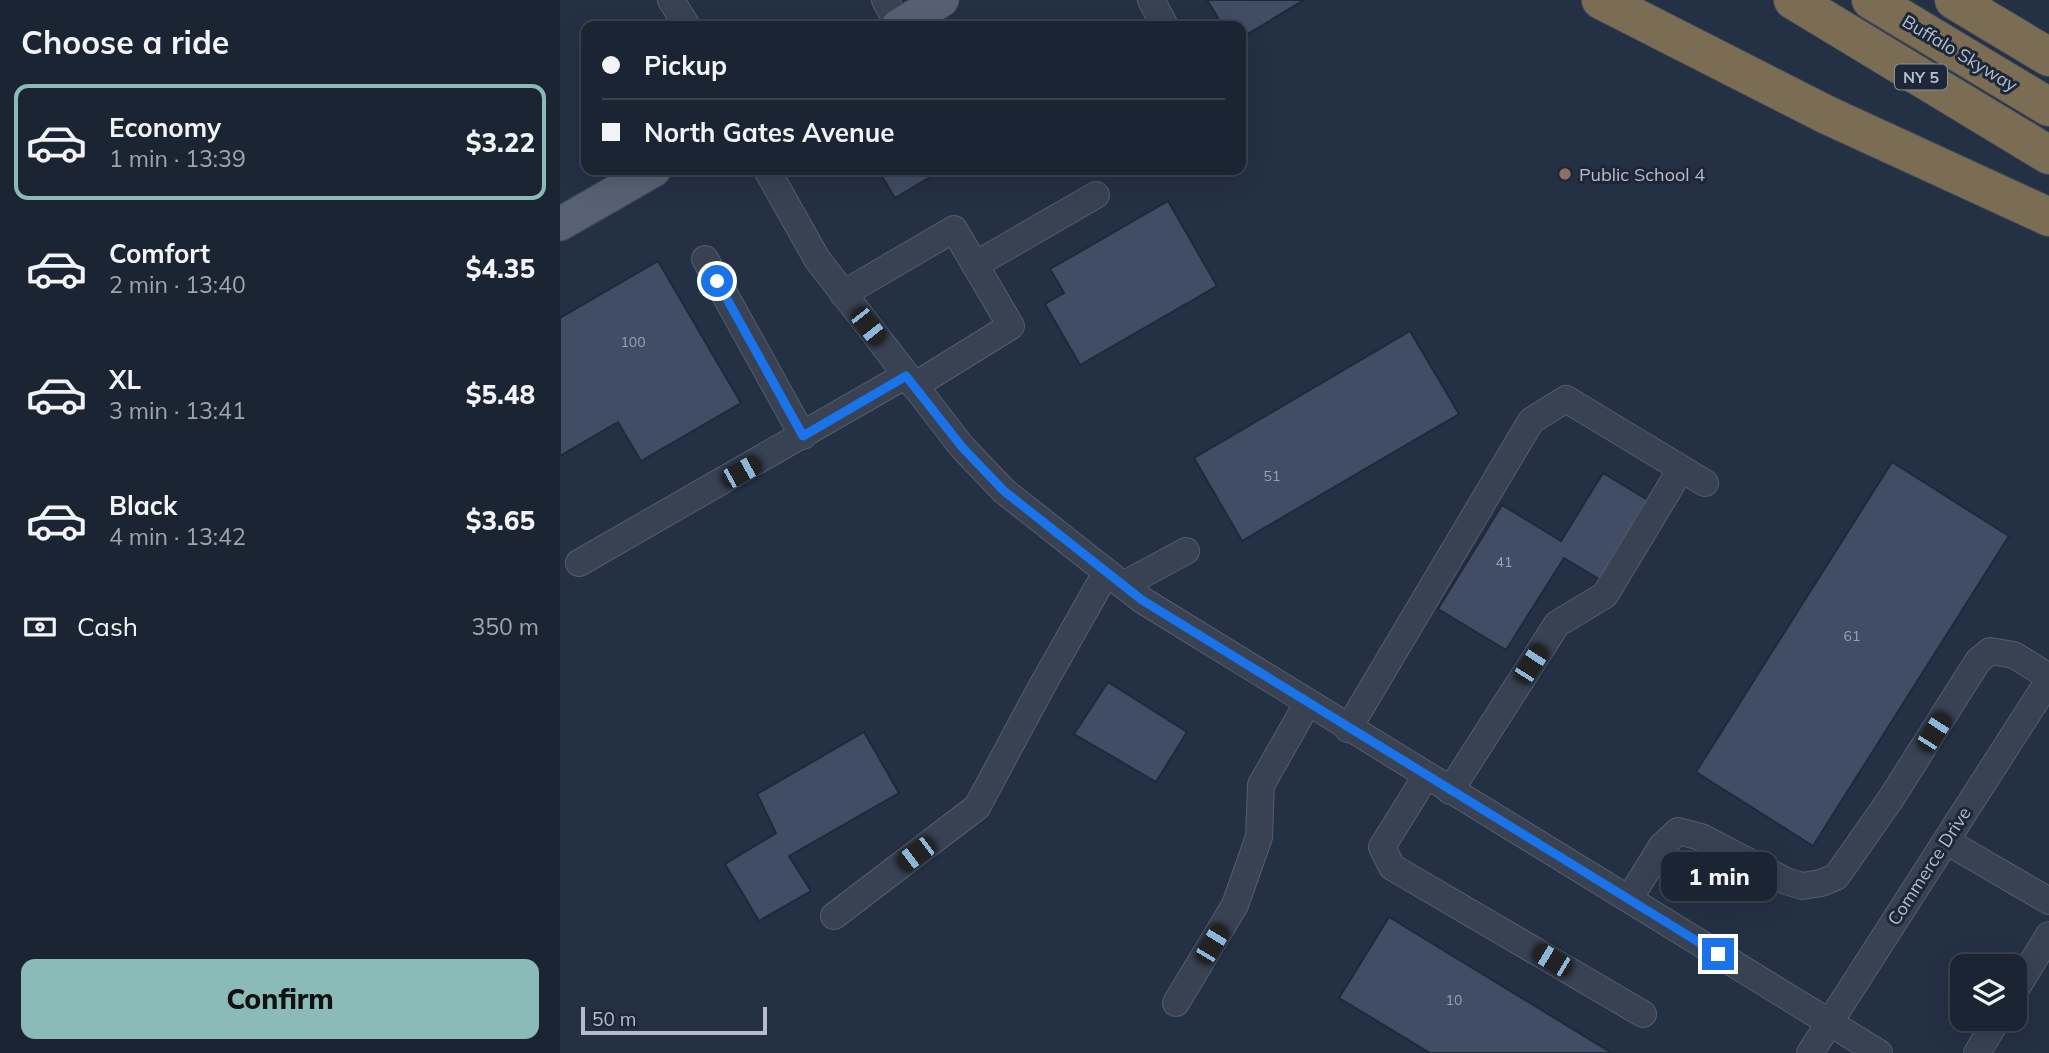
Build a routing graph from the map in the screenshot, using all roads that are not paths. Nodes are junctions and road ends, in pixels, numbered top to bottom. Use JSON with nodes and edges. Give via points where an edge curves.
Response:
{"nodes":[{"id":1,"x":671,"y":0,"type":"edge"},
{"id":2,"x":885,"y":0,"type":"edge"},
{"id":3,"x":943,"y":0,"type":"edge"},
{"id":4,"x":1150,"y":0,"type":"edge"},
{"id":5,"x":1601,"y":0,"type":"edge"},
{"id":6,"x":1793,"y":0,"type":"edge"},
{"id":7,"x":1871,"y":0,"type":"edge"},
{"id":8,"x":1954,"y":0,"type":"edge"},
{"id":9,"x":684,"y":21,"type":"edge"},
{"id":10,"x":896,"y":21,"type":"edge"},
{"id":11,"x":907,"y":21,"type":"edge"},
{"id":12,"x":1162,"y":21,"type":"edge"},
{"id":13,"x":2049,"y":57,"type":"edge"},
{"id":14,"x":2049,"y":107,"type":"edge"},
{"id":15,"x":2049,"y":155,"type":"edge"},
{"id":16,"x":645,"y":175,"type":"edge"},
{"id":17,"x":770,"y":175,"type":"edge"},
{"id":18,"x":1096,"y":195,"type":"dead end"},
{"id":19,"x":2049,"y":216,"type":"edge"},
{"id":20,"x":560,"y":224,"type":"edge"},
{"id":21,"x":705,"y":259,"type":"dead end"},
{"id":22,"x":975,"y":265,"type":"junction"},
{"id":23,"x":843,"y":294,"type":"junction"},
{"id":24,"x":910,"y":381,"type":"junction"},
{"id":25,"x":803,"y":436,"type":"junction"},
{"id":26,"x":1681,"y":469,"type":"junction"},
{"id":27,"x":1705,"y":483,"type":"dead end"},
{"id":28,"x":1186,"y":551,"type":"dead end"},
{"id":29,"x":579,"y":563,"type":"dead end"},
{"id":30,"x":1114,"y":579,"type":"junction"},
{"id":31,"x":2049,"y":678,"type":"edge"},
{"id":32,"x":1307,"y":704,"type":"junction"},
{"id":33,"x":1348,"y":729,"type":"junction"},
{"id":34,"x":1426,"y":776,"type":"junction"},
{"id":35,"x":1450,"y":791,"type":"junction"},
{"id":36,"x":1946,"y":841,"type":"junction"},
{"id":37,"x":1629,"y":899,"type":"junction"},
{"id":38,"x":2049,"y":901,"type":"edge"},
{"id":39,"x":834,"y":916,"type":"dead end"},
{"id":40,"x":2049,"y":935,"type":"edge"},
{"id":41,"x":2027,"y":971,"type":"edge"},
{"id":42,"x":1176,"y":1003,"type":"dead end"},
{"id":43,"x":1643,"y":1014,"type":"dead end"},
{"id":44,"x":1830,"y":1022,"type":"junction"},
{"id":45,"x":1990,"y":1031,"type":"edge"},
{"id":46,"x":1810,"y":1053,"type":"edge"},
{"id":47,"x":1879,"y":1053,"type":"edge"},
{"id":48,"x":1977,"y":1053,"type":"edge"}],
"edges":[{"from":1,"to":9,"type":"street"},
{"from":2,"to":10,"type":"street"},
{"from":3,"to":11,"type":"main road"},
{"from":4,"to":12,"type":"street"},
{"from":5,"to":19,"type":"highway","via":[[1827,115]]},
{"from":6,"to":15,"type":"highway","number":"NY 5"},
{"from":7,"to":14,"type":"highway","name":"Buffalo Skyway","number":"NY 5"},
{"from":8,"to":13,"type":"highway"},
{"from":16,"to":20,"type":"main road"},
{"from":17,"to":23,"type":"street","via":[[817,259]]},
{"from":18,"to":22,"type":"street"},
{"from":21,"to":25,"type":"street"},
{"from":22,"to":23,"type":"street","via":[[954,229]]},
{"from":22,"to":24,"type":"street","via":[[1011,326]]},
{"from":23,"to":24,"type":"street"},
{"from":24,"to":25,"type":"street"},
{"from":24,"to":30,"type":"street","via":[[1004,491]]},
{"from":25,"to":29,"type":"street"},
{"from":26,"to":27,"type":"street"},
{"from":26,"to":33,"type":"street","via":[[1566,399],[1531,421]]},
{"from":26,"to":35,"type":"street","via":[[1605,595],[1557,624]]},
{"from":28,"to":30,"type":"street"},
{"from":30,"to":32,"type":"street"},
{"from":30,"to":39,"type":"street","via":[[1042,686],[977,807]]},
{"from":31,"to":36,"type":"street","name":"Commerce Drive"},
{"from":31,"to":37,"type":"street","via":[[2014,655],[1990,651],[1978,660],[1836,877],[1802,886],[1701,836],[1678,831],[1662,846]]},
{"from":32,"to":33,"type":"street"},
{"from":32,"to":42,"type":"street","via":[[1261,785],[1259,838],[1235,905]]},
{"from":33,"to":34,"type":"street"},
{"from":34,"to":35,"type":"street"},
{"from":34,"to":43,"type":"street","via":[[1382,847],[1392,867]]},
{"from":35,"to":37,"type":"street"},
{"from":36,"to":38,"type":"street"},
{"from":36,"to":44,"type":"street","name":"Commerce Drive"},
{"from":37,"to":44,"type":"street"},
{"from":40,"to":41,"type":"street"},
{"from":44,"to":46,"type":"street","name":"Commerce Drive"},
{"from":44,"to":47,"type":"street"},
{"from":45,"to":48,"type":"street"}]}
